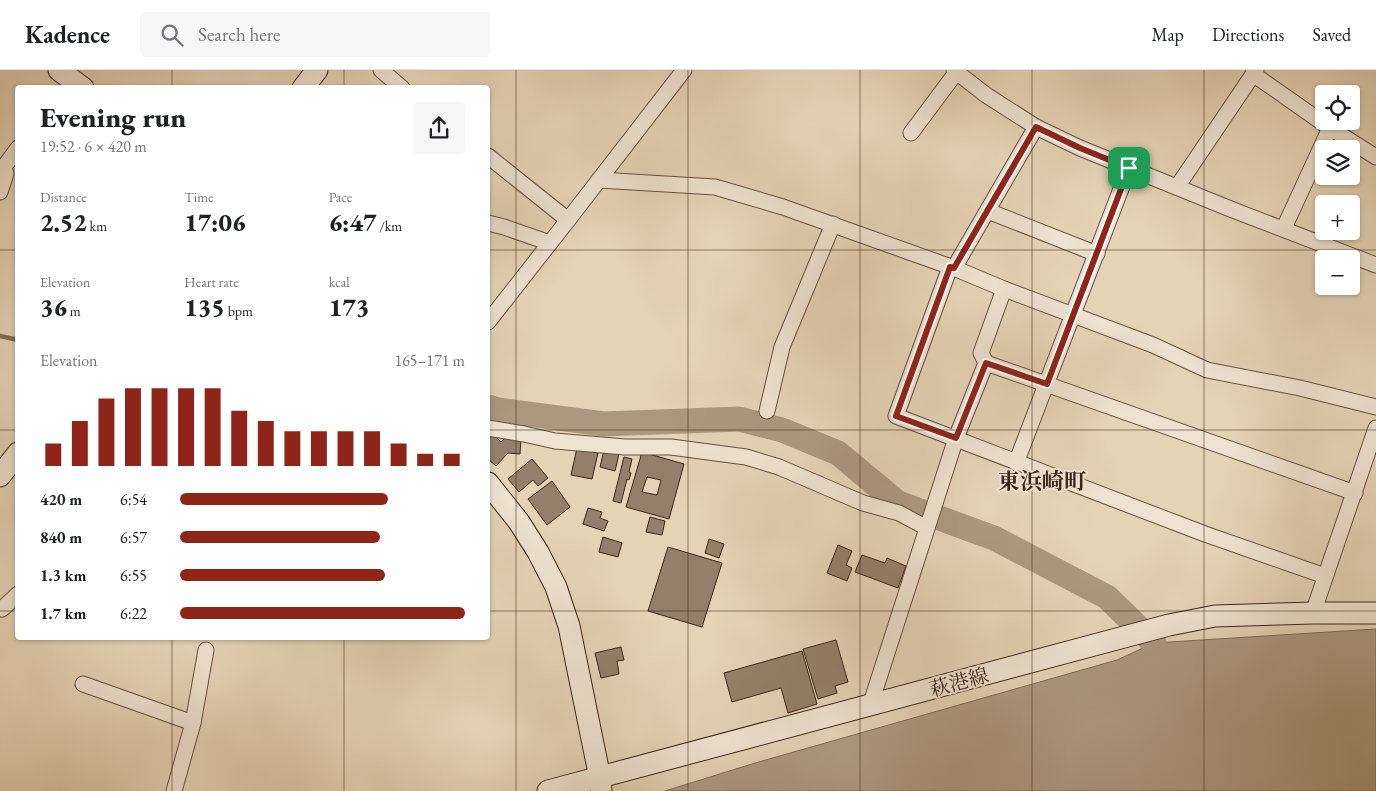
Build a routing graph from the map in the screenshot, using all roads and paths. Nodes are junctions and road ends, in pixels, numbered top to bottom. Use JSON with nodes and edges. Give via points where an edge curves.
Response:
{"nodes":[{"id":1,"x":317,"y":70,"type":"edge"},
{"id":2,"x":381,"y":70,"type":"edge"},
{"id":3,"x":684,"y":70,"type":"edge"},
{"id":4,"x":956,"y":71,"type":"edge"},
{"id":5,"x":1255,"y":72,"type":"edge"},
{"id":6,"x":305,"y":85,"type":"edge"},
{"id":7,"x":398,"y":85,"type":"edge"},
{"id":8,"x":1315,"y":117,"type":"edge"},
{"id":9,"x":1036,"y":127,"type":"junction"},
{"id":10,"x":1329,"y":130,"type":"edge"},
{"id":11,"x":1333,"y":130,"type":"edge"},
{"id":12,"x":910,"y":133,"type":"dead end"},
{"id":13,"x":15,"y":152,"type":"edge"},
{"id":14,"x":1376,"y":157,"type":"edge"},
{"id":15,"x":490,"y":158,"type":"edge"},
{"id":16,"x":1129,"y":168,"type":"junction"},
{"id":17,"x":8,"y":175,"type":"edge"},
{"id":18,"x":599,"y":180,"type":"junction"},
{"id":19,"x":1177,"y":187,"type":"junction"},
{"id":20,"x":0,"y":192,"type":"edge"},
{"id":21,"x":988,"y":211,"type":"junction"},
{"id":22,"x":568,"y":220,"type":"junction"},
{"id":23,"x":490,"y":224,"type":"edge"},
{"id":24,"x":832,"y":224,"type":"junction"},
{"id":25,"x":1284,"y":228,"type":"junction"},
{"id":26,"x":550,"y":243,"type":"junction"},
{"id":27,"x":1097,"y":254,"type":"junction"},
{"id":28,"x":1376,"y":264,"type":"edge"},
{"id":29,"x":952,"y":268,"type":"junction"},
{"id":30,"x":1004,"y":288,"type":"junction"},
{"id":31,"x":1073,"y":314,"type":"junction"},
{"id":32,"x":490,"y":319,"type":"edge"},
{"id":33,"x":986,"y":363,"type":"junction"},
{"id":34,"x":1047,"y":384,"type":"junction"},
{"id":35,"x":1376,"y":407,"type":"edge"},
{"id":36,"x":767,"y":411,"type":"dead end"},
{"id":37,"x":490,"y":428,"type":"edge"},
{"id":38,"x":1376,"y":428,"type":"edge"},
{"id":39,"x":956,"y":438,"type":"junction"},
{"id":40,"x":15,"y":457,"type":"edge"},
{"id":41,"x":1016,"y":462,"type":"junction"},
{"id":42,"x":1370,"y":467,"type":"edge"},
{"id":43,"x":0,"y":476,"type":"edge"},
{"id":44,"x":490,"y":486,"type":"edge"},
{"id":45,"x":1355,"y":493,"type":"junction"},
{"id":46,"x":928,"y":525,"type":"junction"},
{"id":47,"x":1325,"y":576,"type":"junction"},
{"id":48,"x":15,"y":597,"type":"edge"},
{"id":49,"x":0,"y":608,"type":"edge"},
{"id":50,"x":1313,"y":613,"type":"junction"},
{"id":51,"x":1376,"y":613,"type":"edge"},
{"id":52,"x":206,"y":650,"type":"dead end"},
{"id":53,"x":83,"y":684,"type":"dead end"},
{"id":54,"x":870,"y":706,"type":"junction"},
{"id":55,"x":193,"y":723,"type":"junction"},
{"id":56,"x":600,"y":784,"type":"edge"},
{"id":57,"x":174,"y":791,"type":"edge"},
{"id":58,"x":548,"y":791,"type":"edge"}],
"edges":[{"from":1,"to":6,"type":"main road"},
{"from":2,"to":7,"type":"street"},
{"from":3,"to":18,"type":"street"},
{"from":4,"to":9,"type":"street"},
{"from":4,"to":12,"type":"street"},
{"from":5,"to":8,"type":"street"},
{"from":5,"to":19,"type":"street"},
{"from":9,"to":16,"type":"street"},
{"from":9,"to":21,"type":"street"},
{"from":10,"to":25,"type":"street"},
{"from":11,"to":14,"type":"street"},
{"from":13,"to":17,"type":"street","via":[[4,167]]},
{"from":15,"to":22,"type":"street"},
{"from":16,"to":19,"type":"street"},
{"from":16,"to":27,"type":"street"},
{"from":17,"to":20,"type":"street"},
{"from":18,"to":22,"type":"street"},
{"from":18,"to":24,"type":"street","via":[[715,187]]},
{"from":19,"to":25,"type":"street"},
{"from":21,"to":27,"type":"street"},
{"from":21,"to":29,"type":"street"},
{"from":22,"to":26,"type":"street"},
{"from":23,"to":26,"type":"street"},
{"from":24,"to":29,"type":"street"},
{"from":24,"to":36,"type":"street","via":[[782,347]]},
{"from":25,"to":28,"type":"street"},
{"from":26,"to":32,"type":"street"},
{"from":27,"to":31,"type":"street"},
{"from":29,"to":30,"type":"street"},
{"from":29,"to":39,"type":"street","via":[[896,416]]},
{"from":30,"to":31,"type":"street"},
{"from":30,"to":33,"type":"street","via":[[981,353]]},
{"from":31,"to":34,"type":"street"},
{"from":31,"to":35,"type":"street","via":[[1207,370]]},
{"from":33,"to":34,"type":"street"},
{"from":33,"to":39,"type":"street"},
{"from":34,"to":41,"type":"street"},
{"from":34,"to":45,"type":"street"},
{"from":37,"to":46,"type":"street","via":[[555,441],[671,447],[746,457],[780,467],[863,503]]},
{"from":38,"to":42,"type":"street"},
{"from":39,"to":41,"type":"street"},
{"from":39,"to":46,"type":"street"},
{"from":40,"to":43,"type":"main road"},
{"from":41,"to":47,"type":"street"},
{"from":42,"to":45,"type":"street"},
{"from":44,"to":56,"type":"main road","via":[[538,552],[556,587],[569,626]]},
{"from":45,"to":47,"type":"street"},
{"from":46,"to":54,"type":"street"},
{"from":47,"to":50,"type":"street"},
{"from":48,"to":49,"type":"street"},
{"from":50,"to":51,"type":"main road","name":"萩港線"},
{"from":50,"to":54,"type":"main road","name":"萩港線","via":[[1214,616],[1169,625]]},
{"from":52,"to":55,"type":"street"},
{"from":53,"to":55,"type":"street"},
{"from":54,"to":56,"type":"main road","name":"萩港線"},
{"from":55,"to":57,"type":"street"},
{"from":56,"to":58,"type":"main road","name":"萩港線"}]}
